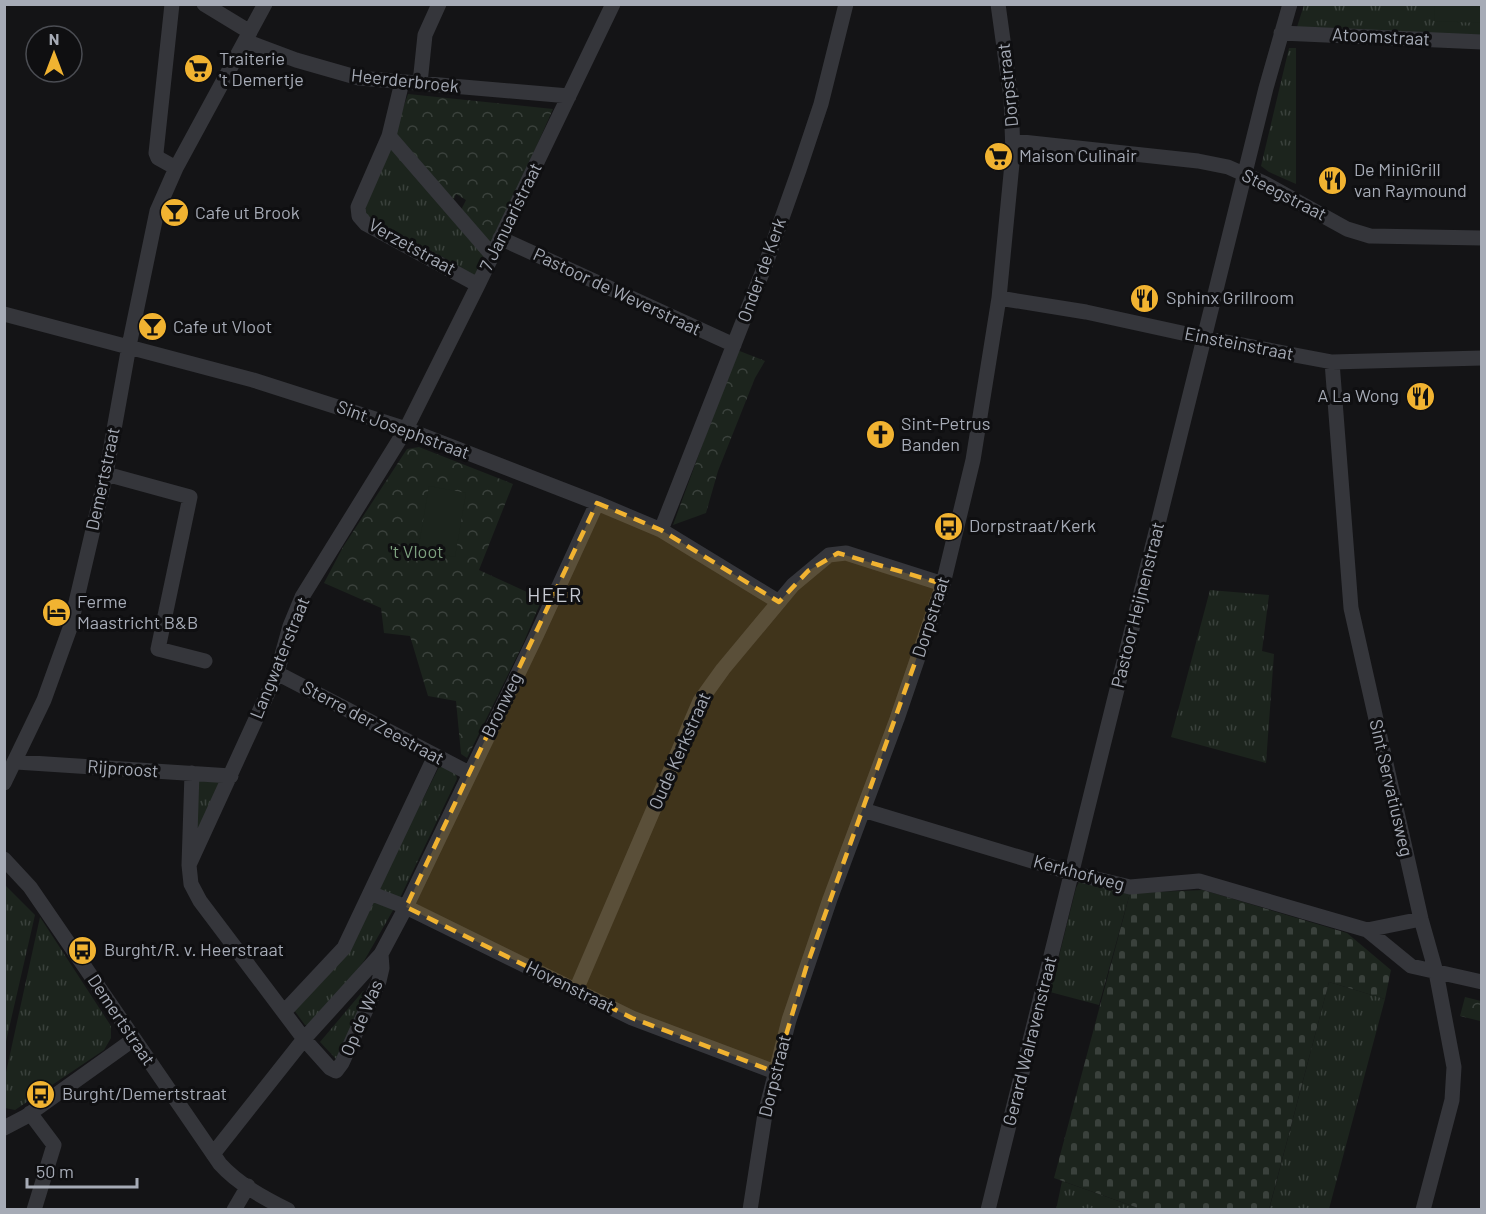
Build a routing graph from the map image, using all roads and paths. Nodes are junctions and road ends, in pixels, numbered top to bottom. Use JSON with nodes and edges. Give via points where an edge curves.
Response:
{"nodes":[{"id":1,"x":172,"y":4,"type":"edge"},
{"id":2,"x":204,"y":4,"type":"edge"},
{"id":3,"x":265,"y":4,"type":"edge"},
{"id":4,"x":439,"y":4,"type":"edge"},
{"id":5,"x":613,"y":4,"type":"edge"},
{"id":6,"x":846,"y":4,"type":"edge"},
{"id":7,"x":998,"y":4,"type":"edge"},
{"id":8,"x":1290,"y":4,"type":"edge"},
{"id":9,"x":1281,"y":33,"type":"junction"},
{"id":10,"x":248,"y":36,"type":"junction"},
{"id":11,"x":1482,"y":42,"type":"edge"},
{"id":12,"x":402,"y":82,"type":"junction"},
{"id":13,"x":420,"y":83,"type":"junction"},
{"id":14,"x":569,"y":96,"type":"junction"},
{"id":15,"x":389,"y":136,"type":"junction"},
{"id":16,"x":1013,"y":141,"type":"junction"},
{"id":17,"x":176,"y":168,"type":"junction"},
{"id":18,"x":1245,"y":174,"type":"junction"},
{"id":19,"x":500,"y":238,"type":"junction"},
{"id":20,"x":1482,"y":238,"type":"edge"},
{"id":21,"x":492,"y":255,"type":"junction"},
{"id":22,"x":478,"y":285,"type":"junction"},
{"id":23,"x":999,"y":298,"type":"junction"},
{"id":24,"x":4,"y":314,"type":"edge"},
{"id":25,"x":1204,"y":338,"type":"junction"},
{"id":26,"x":734,"y":345,"type":"junction"},
{"id":27,"x":129,"y":346,"type":"junction"},
{"id":28,"x":1482,"y":358,"type":"edge"},
{"id":29,"x":1332,"y":362,"type":"junction"},
{"id":30,"x":406,"y":429,"type":"junction"},
{"id":31,"x":106,"y":474,"type":"junction"},
{"id":32,"x":597,"y":503,"type":"junction"},
{"id":33,"x":661,"y":530,"type":"junction"},
{"id":34,"x":943,"y":584,"type":"junction"},
{"id":35,"x":779,"y":602,"type":"junction"},
{"id":36,"x":205,"y":661,"type":"dead end"},
{"id":37,"x":278,"y":673,"type":"junction"},
{"id":38,"x":435,"y":756,"type":"junction"},
{"id":39,"x":16,"y":762,"type":"junction"},
{"id":40,"x":192,"y":773,"type":"junction"},
{"id":41,"x":469,"y":773,"type":"junction"},
{"id":42,"x":231,"y":776,"type":"junction"},
{"id":43,"x":4,"y":783,"type":"edge"},
{"id":44,"x":863,"y":810,"type":"junction"},
{"id":45,"x":4,"y":859,"type":"edge"},
{"id":46,"x":189,"y":865,"type":"junction"},
{"id":47,"x":1072,"y":873,"type":"junction"},
{"id":48,"x":370,"y":892,"type":"junction"},
{"id":49,"x":406,"y":907,"type":"junction"},
{"id":50,"x":1421,"y":919,"type":"junction"},
{"id":51,"x":1367,"y":930,"type":"junction"},
{"id":52,"x":381,"y":954,"type":"junction"},
{"id":53,"x":1436,"y":972,"type":"junction"},
{"id":54,"x":1482,"y":982,"type":"edge"},
{"id":55,"x":576,"y":990,"type":"junction"},
{"id":56,"x":284,"y":1012,"type":"junction"},
{"id":57,"x":134,"y":1039,"type":"junction"},
{"id":58,"x":304,"y":1039,"type":"junction"},
{"id":59,"x":775,"y":1072,"type":"junction"},
{"id":60,"x":30,"y":1113,"type":"junction"},
{"id":61,"x":4,"y":1128,"type":"edge"},
{"id":62,"x":213,"y":1154,"type":"junction"},
{"id":63,"x":243,"y":1183,"type":"junction"},
{"id":64,"x":34,"y":1209,"type":"edge"},
{"id":65,"x":234,"y":1209,"type":"edge"},
{"id":66,"x":288,"y":1209,"type":"edge"},
{"id":67,"x":750,"y":1209,"type":"edge"},
{"id":68,"x":988,"y":1209,"type":"edge"},
{"id":69,"x":1423,"y":1209,"type":"edge"}],
"edges":[{"from":1,"to":17,"type":"street","via":[[156,153]]},
{"from":2,"to":10,"type":"street","name":"Heerderbroek"},
{"from":3,"to":10,"type":"street","name":"Demertstraat"},
{"from":4,"to":13,"type":"street","via":[[425,35]]},
{"from":5,"to":14,"type":"street","name":"7 Januaristraat"},
{"from":6,"to":26,"type":"street","name":"Onder de Kerk","via":[[821,104]]},
{"from":7,"to":16,"type":"street","name":"Dorpstraat"},
{"from":8,"to":9,"type":"street","name":"Pastoor Heijnenstraat"},
{"from":9,"to":11,"type":"street","name":"Atoomstraat"},
{"from":9,"to":18,"type":"street","name":"Pastoor Heijnenstraat"},
{"from":10,"to":12,"type":"street","name":"Heerderbroek","via":[[263,49],[345,75]]},
{"from":10,"to":17,"type":"street","name":"Demertstraat"},
{"from":12,"to":13,"type":"street","name":"Heerderbroek"},
{"from":12,"to":15,"type":"street","name":"Verzetstraat"},
{"from":13,"to":14,"type":"street","name":"Heerderbroek"},
{"from":14,"to":19,"type":"street","name":"7 Januaristraat"},
{"from":15,"to":21,"type":"street"},
{"from":15,"to":22,"type":"street","name":"Verzetstraat","via":[[358,207],[359,216],[366,224]]},
{"from":16,"to":18,"type":"street","name":"Steegstraat","via":[[1198,161]]},
{"from":16,"to":23,"type":"street","name":"Dorpstraat"},
{"from":17,"to":27,"type":"street","name":"Demertstraat","via":[[157,212]]},
{"from":18,"to":20,"type":"street","name":"Steegstraat","via":[[1347,228],[1370,236]]},
{"from":18,"to":25,"type":"street","name":"Pastoor Heijnenstraat"},
{"from":19,"to":21,"type":"street","name":"7 Januaristraat"},
{"from":19,"to":26,"type":"street","name":"Pastoor de Weverstraat"},
{"from":21,"to":22,"type":"street","name":"7 Januaristraat"},
{"from":22,"to":30,"type":"street","name":"7 Januaristraat"},
{"from":23,"to":25,"type":"street","name":"Einsteinstraat"},
{"from":23,"to":34,"type":"street","name":"Dorpstraat","via":[[973,460]]},
{"from":24,"to":27,"type":"street","name":"Sint Josephstraat"},
{"from":25,"to":29,"type":"street","name":"Einsteinstraat"},
{"from":25,"to":47,"type":"street","name":"Pastoor Heijnenstraat"},
{"from":26,"to":33,"type":"street","name":"Onder de Kerk"},
{"from":27,"to":30,"type":"street","name":"Sint Josephstraat","via":[[297,392]]},
{"from":27,"to":31,"type":"street","name":"Demertstraat"},
{"from":28,"to":29,"type":"street","name":"Einsteinstraat"},
{"from":29,"to":50,"type":"street","name":"Sint Servatiusweg","via":[[1351,608]]},
{"from":30,"to":32,"type":"street","name":"Sint Josephstraat"},
{"from":30,"to":37,"type":"street","name":"Langwaterstraat","via":[[302,597]]},
{"from":31,"to":36,"type":"street","via":[[190,497],[158,649]]},
{"from":31,"to":39,"type":"street","name":"Demertstraat","via":[[70,628]]},
{"from":32,"to":33,"type":"street","name":"Sint Josephstraat"},
{"from":32,"to":41,"type":"street","name":"Bronweg"},
{"from":33,"to":35,"type":"street","name":"Sint Josephstraat"},
{"from":34,"to":35,"type":"street","name":"Oude Kerkstraat","via":[[846,553],[834,553],[808,571]]},
{"from":34,"to":44,"type":"street","name":"Dorpstraat"},
{"from":35,"to":55,"type":"street","name":"Oude Kerkstraat","via":[[700,701]]},
{"from":37,"to":38,"type":"street","name":"Sterre der Zeestraat"},
{"from":37,"to":42,"type":"street","name":"Langwaterstraat"},
{"from":38,"to":41,"type":"street","name":"Sterre der Zeestraat"},
{"from":38,"to":48,"type":"street"},
{"from":39,"to":40,"type":"street","name":"Rijproost"},
{"from":39,"to":43,"type":"street","name":"Demertstraat"},
{"from":40,"to":42,"type":"street","name":"Rijproost"},
{"from":40,"to":46,"type":"street"},
{"from":41,"to":49,"type":"street","name":"Bronweg"},
{"from":42,"to":46,"type":"street","name":"Langwaterstraat"},
{"from":44,"to":47,"type":"street","name":"Kerkhofweg"},
{"from":44,"to":59,"type":"street","name":"Dorpstraat","via":[[806,968]]},
{"from":45,"to":57,"type":"street","name":"Demertstraat","via":[[30,887]]},
{"from":46,"to":56,"type":"street","via":[[191,884],[200,901]]},
{"from":47,"to":51,"type":"street","name":"Kerkhofweg","via":[[1130,887],[1199,881]]},
{"from":47,"to":68,"type":"street","name":"Gerard Walravenstraat"},
{"from":48,"to":49,"type":"street","name":"Hovenstraat"},
{"from":48,"to":56,"type":"street","via":[[344,948]]},
{"from":49,"to":52,"type":"street","name":"Op de Was"},
{"from":49,"to":55,"type":"street","name":"Hovenstraat"},
{"from":50,"to":51,"type":"street","name":"Kerkhofweg"},
{"from":50,"to":53,"type":"street","name":"Sint Servatiusweg"},
{"from":51,"to":53,"type":"street","name":"Kerkhofweg","via":[[1411,966]]},
{"from":52,"to":58,"type":"street","name":"Op de Was"},
{"from":52,"to":58,"type":"street","name":"Op de Was","via":[[379,981],[336,1071]]},
{"from":53,"to":54,"type":"street","name":"Kerkhofweg"},
{"from":53,"to":69,"type":"street","name":"Sint Servatiusweg","via":[[1453,1054],[1454,1079]]},
{"from":55,"to":59,"type":"street","name":"Hovenstraat","via":[[666,1032]]},
{"from":56,"to":58,"type":"street"},
{"from":57,"to":60,"type":"street"},
{"from":57,"to":62,"type":"street","name":"Demertstraat"},
{"from":58,"to":62,"type":"street","name":"Op de Was"},
{"from":59,"to":67,"type":"street","name":"Dorpstraat"},
{"from":60,"to":61,"type":"street"},
{"from":60,"to":64,"type":"street","via":[[54,1145]]},
{"from":62,"to":63,"type":"street","name":"Demertstraat","via":[[228,1173]]},
{"from":63,"to":65,"type":"street"},
{"from":63,"to":66,"type":"street","name":"Demertstraat"}]}
